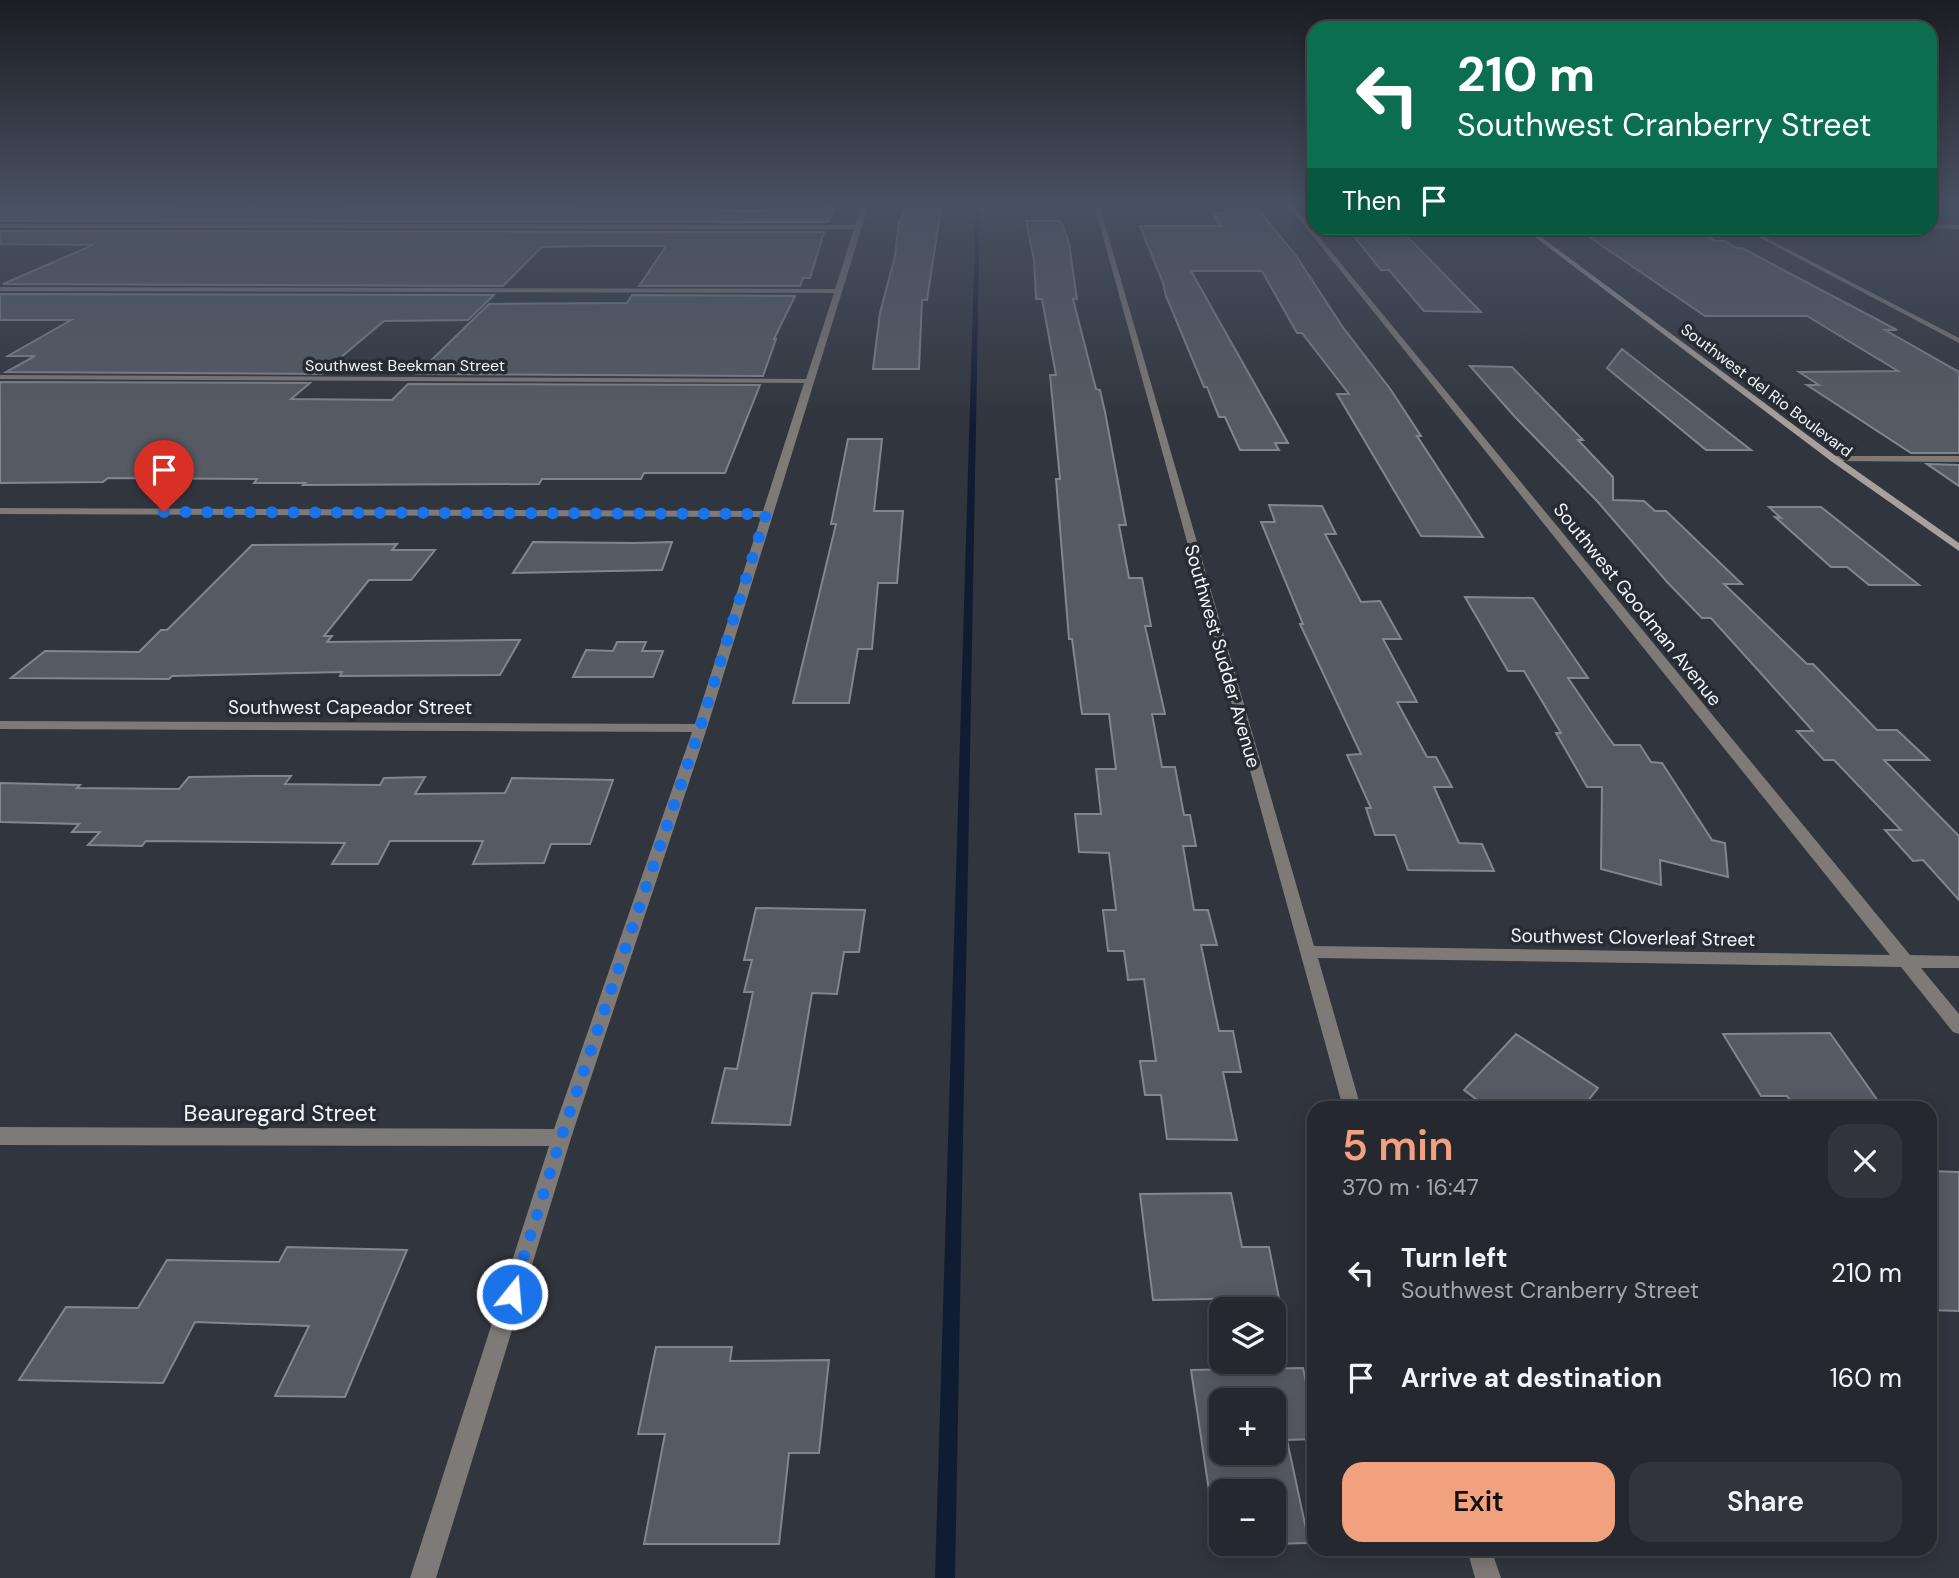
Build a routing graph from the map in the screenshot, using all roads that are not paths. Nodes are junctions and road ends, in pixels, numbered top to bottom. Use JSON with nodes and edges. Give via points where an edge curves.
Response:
{"nodes":[{"id":1,"x":842,"y":278,"type":"edge"},
{"id":2,"x":1117,"y":278,"type":"edge"},
{"id":3,"x":1349,"y":278,"type":"edge"},
{"id":4,"x":1592,"y":278,"type":"edge"},
{"id":5,"x":1838,"y":278,"type":"edge"},
{"id":6,"x":0,"y":289,"type":"edge"},
{"id":7,"x":837,"y":291,"type":"junction"},
{"id":8,"x":1959,"y":341,"type":"edge"},
{"id":9,"x":0,"y":377,"type":"edge"},
{"id":10,"x":810,"y":381,"type":"junction"},
{"id":11,"x":1835,"y":459,"type":"junction"},
{"id":12,"x":1959,"y":459,"type":"edge"},
{"id":13,"x":0,"y":512,"type":"edge"},
{"id":14,"x":766,"y":514,"type":"junction"},
{"id":15,"x":1959,"y":548,"type":"edge"},
{"id":16,"x":0,"y":725,"type":"edge"},
{"id":17,"x":700,"y":728,"type":"junction"},
{"id":18,"x":1307,"y":953,"type":"junction"},
{"id":19,"x":1959,"y":962,"type":"edge"},
{"id":20,"x":1908,"y":963,"type":"junction"},
{"id":21,"x":1959,"y":1027,"type":"edge"},
{"id":22,"x":1350,"y":1101,"type":"edge"},
{"id":23,"x":0,"y":1136,"type":"edge"},
{"id":24,"x":561,"y":1138,"type":"junction"},
{"id":25,"x":1481,"y":1556,"type":"edge"},
{"id":26,"x":423,"y":1578,"type":"edge"},
{"id":27,"x":1488,"y":1578,"type":"edge"}],
"edges":[{"from":1,"to":7,"type":"street"},
{"from":2,"to":18,"type":"street","name":"Southwest Sudder Avenue"},
{"from":3,"to":20,"type":"street","name":"Southwest Goodman Avenue"},
{"from":4,"to":11,"type":"street","name":"Southwest del Rio Boulevard"},
{"from":5,"to":8,"type":"street"},
{"from":6,"to":7,"type":"street"},
{"from":7,"to":10,"type":"street"},
{"from":9,"to":10,"type":"street","name":"Southwest Beekman Street"},
{"from":10,"to":14,"type":"street"},
{"from":11,"to":12,"type":"street"},
{"from":11,"to":15,"type":"street","name":"Southwest del Rio Boulevard"},
{"from":13,"to":14,"type":"street"},
{"from":14,"to":17,"type":"street"},
{"from":16,"to":17,"type":"street","name":"Southwest Capeador Street"},
{"from":17,"to":24,"type":"street"},
{"from":18,"to":20,"type":"street","name":"Southwest Cloverleaf Street"},
{"from":18,"to":22,"type":"street","name":"Southwest Sudder Avenue"},
{"from":19,"to":20,"type":"street","name":"Southwest Cloverleaf Street"},
{"from":20,"to":21,"type":"street","name":"Southwest Goodman Avenue"},
{"from":23,"to":24,"type":"street","name":"Beauregard Street"},
{"from":24,"to":26,"type":"street"},
{"from":25,"to":27,"type":"street"}]}
